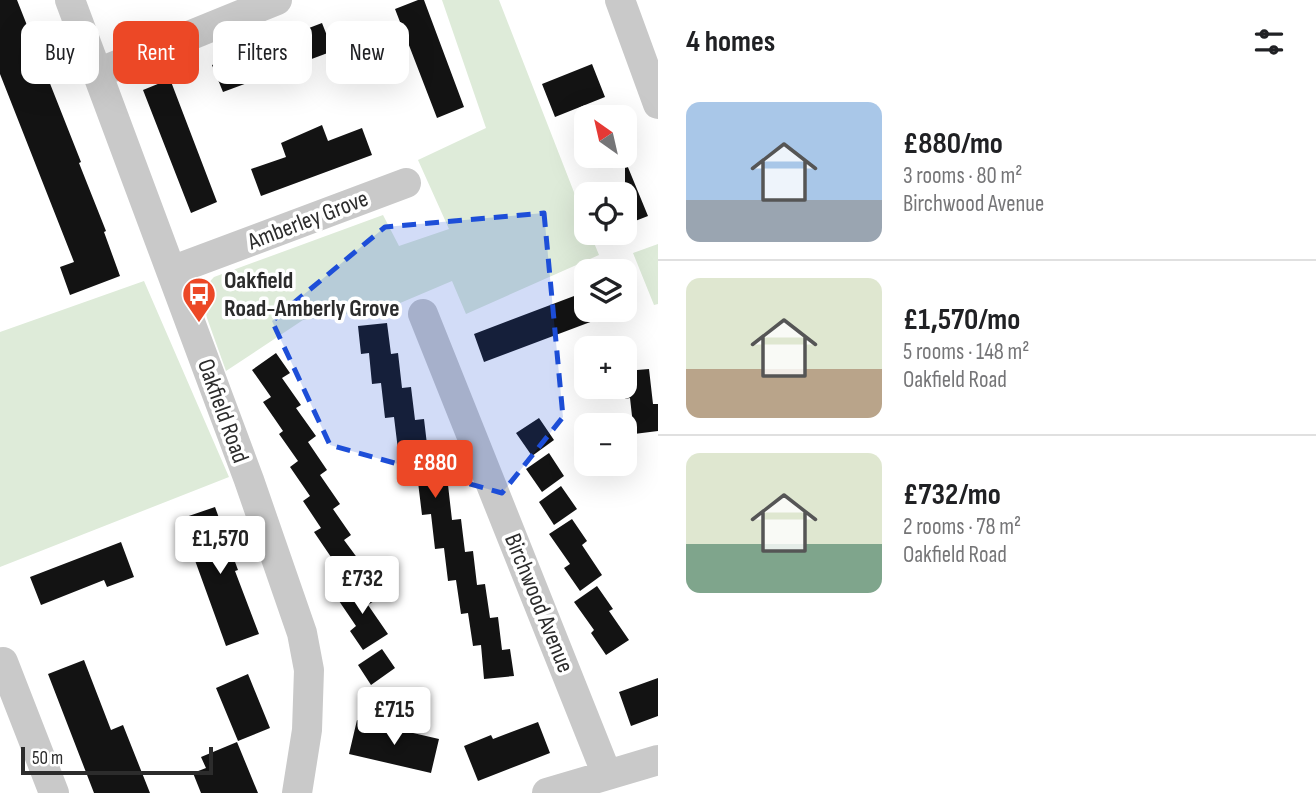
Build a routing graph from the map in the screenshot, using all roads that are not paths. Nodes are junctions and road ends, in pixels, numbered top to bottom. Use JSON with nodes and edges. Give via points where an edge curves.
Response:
{"nodes":[{"id":1,"x":70,"y":0,"type":"edge"},
{"id":2,"x":277,"y":0,"type":"edge"},
{"id":3,"x":620,"y":0,"type":"edge"},
{"id":4,"x":78,"y":21,"type":"edge"},
{"id":5,"x":99,"y":73,"type":"edge"},
{"id":6,"x":99,"y":76,"type":"edge"},
{"id":7,"x":658,"y":104,"type":"edge"},
{"id":8,"x":406,"y":183,"type":"dead end"},
{"id":9,"x":171,"y":271,"type":"junction"},
{"id":10,"x":423,"y":314,"type":"dead end"},
{"id":11,"x":3,"y":662,"type":"dead end"},
{"id":12,"x":658,"y":760,"type":"edge"},
{"id":13,"x":607,"y":775,"type":"junction"},
{"id":14,"x":303,"y":792,"type":"edge"},
{"id":15,"x":54,"y":793,"type":"edge"},
{"id":16,"x":547,"y":793,"type":"edge"}],
"edges":[{"from":1,"to":4,"type":"street","name":"Oakfield Road"},
{"from":2,"to":5,"type":"street"},
{"from":3,"to":7,"type":"street"},
{"from":6,"to":9,"type":"street","name":"Oakfield Road"},
{"from":8,"to":9,"type":"street","name":"Amberley Grove"},
{"from":9,"to":14,"type":"street","name":"Oakfield Road","via":[[302,633],[309,670]]},
{"from":10,"to":13,"type":"street","name":"Birchwood Avenue"},
{"from":11,"to":15,"type":"street"},
{"from":12,"to":13,"type":"street"},
{"from":13,"to":16,"type":"street"}]}
